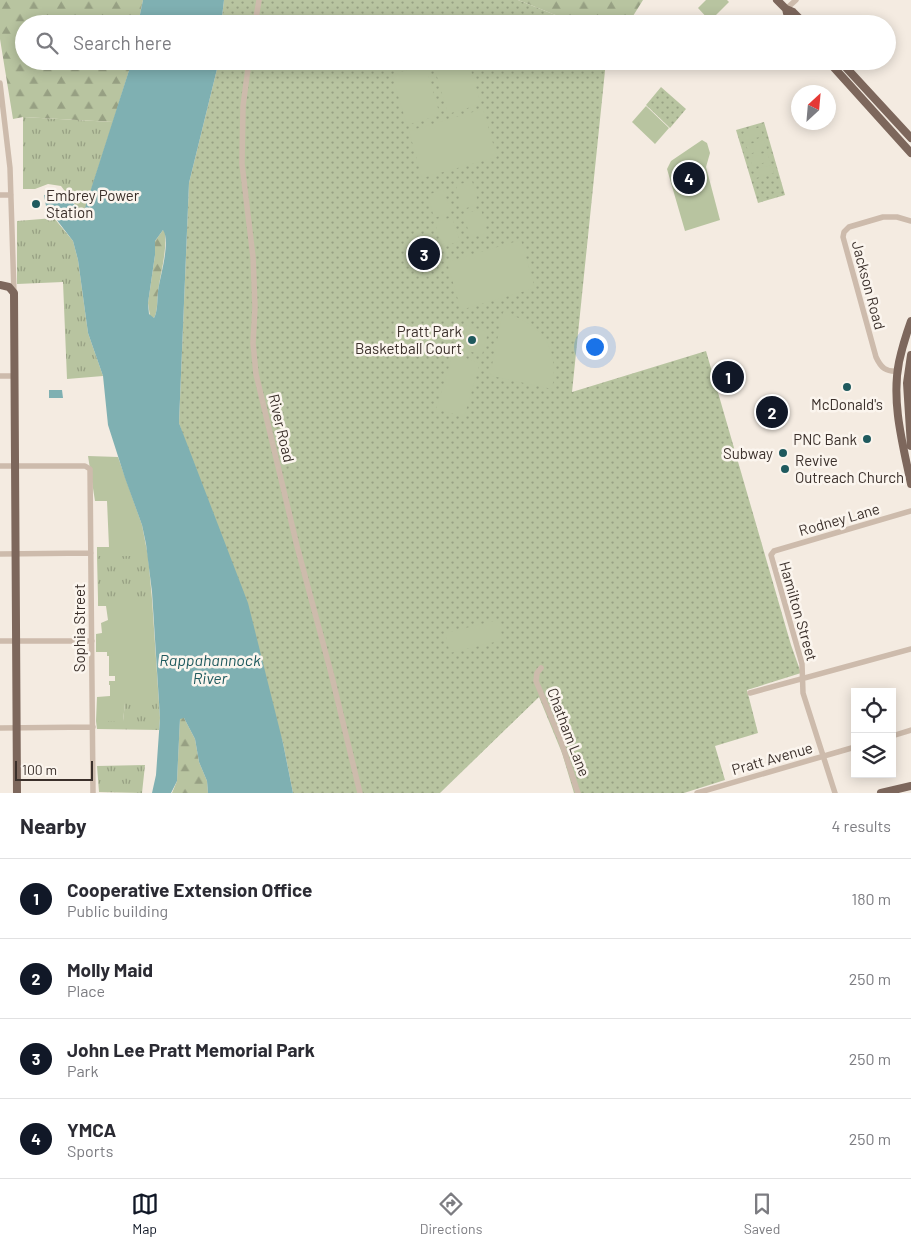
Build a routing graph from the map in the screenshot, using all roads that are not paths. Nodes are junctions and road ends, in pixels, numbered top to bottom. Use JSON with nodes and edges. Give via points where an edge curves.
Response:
{"nodes":[{"id":1,"x":259,"y":0,"type":"edge"},
{"id":2,"x":777,"y":0,"type":"edge"},
{"id":3,"x":796,"y":0,"type":"edge"},
{"id":4,"x":786,"y":9,"type":"junction"},
{"id":5,"x":256,"y":15,"type":"edge"},
{"id":6,"x":787,"y":15,"type":"edge"},
{"id":7,"x":796,"y":15,"type":"edge"},
{"id":8,"x":248,"y":70,"type":"edge"},
{"id":9,"x":836,"y":70,"type":"edge"},
{"id":10,"x":848,"y":70,"type":"edge"},
{"id":11,"x":0,"y":83,"type":"edge"},
{"id":12,"x":911,"y":138,"type":"edge"},
{"id":13,"x":911,"y":153,"type":"edge"},
{"id":14,"x":0,"y":195,"type":"edge"},
{"id":15,"x":11,"y":195,"type":"junction"},
{"id":16,"x":911,"y":221,"type":"edge"},
{"id":17,"x":12,"y":267,"type":"junction"},
{"id":18,"x":2,"y":285,"type":"edge"},
{"id":19,"x":14,"y":293,"type":"junction"},
{"id":20,"x":911,"y":321,"type":"edge"},
{"id":21,"x":911,"y":355,"type":"edge"},
{"id":22,"x":898,"y":371,"type":"junction"},
{"id":23,"x":0,"y":376,"type":"edge"},
{"id":24,"x":14,"y":376,"type":"junction"},
{"id":25,"x":897,"y":404,"type":"junction"},
{"id":26,"x":909,"y":404,"type":"edge"},
{"id":27,"x":911,"y":446,"type":"edge"},
{"id":28,"x":0,"y":466,"type":"edge"},
{"id":29,"x":15,"y":466,"type":"junction"},
{"id":30,"x":911,"y":484,"type":"edge"},
{"id":31,"x":911,"y":511,"type":"edge"},
{"id":32,"x":774,"y":551,"type":"joint"},
{"id":33,"x":91,"y":552,"type":"junction"},
{"id":34,"x":15,"y":553,"type":"junction"},
{"id":35,"x":0,"y":554,"type":"edge"},
{"id":36,"x":92,"y":640,"type":"junction"},
{"id":37,"x":0,"y":641,"type":"edge"},
{"id":38,"x":16,"y":641,"type":"junction"},
{"id":39,"x":911,"y":649,"type":"edge"},
{"id":40,"x":541,"y":668,"type":"dead end"},
{"id":41,"x":802,"y":679,"type":"junction"},
{"id":42,"x":750,"y":693,"type":"dead end"},
{"id":43,"x":93,"y":727,"type":"junction"},
{"id":44,"x":0,"y":728,"type":"edge"},
{"id":45,"x":17,"y":728,"type":"junction"},
{"id":46,"x":911,"y":730,"type":"edge"},
{"id":47,"x":896,"y":735,"type":"edge"},
{"id":48,"x":851,"y":748,"type":"edge"},
{"id":49,"x":823,"y":756,"type":"junction"},
{"id":50,"x":911,"y":786,"type":"edge"},
{"id":51,"x":706,"y":792,"type":"edge"},
{"id":52,"x":17,"y":793,"type":"edge"},
{"id":53,"x":93,"y":793,"type":"edge"},
{"id":54,"x":360,"y":793,"type":"edge"},
{"id":55,"x":578,"y":793,"type":"edge"},
{"id":56,"x":697,"y":793,"type":"edge"},
{"id":57,"x":835,"y":793,"type":"edge"},
{"id":58,"x":881,"y":793,"type":"edge"}],
"edges":[{"from":1,"to":5,"type":"street"},
{"from":2,"to":4,"type":"main road"},
{"from":3,"to":4,"type":"street"},
{"from":4,"to":6,"type":"main road"},
{"from":4,"to":7,"type":"main road"},
{"from":8,"to":54,"type":"street","name":"River Road","via":[[243,106],[242,164],[253,257],[256,374]]},
{"from":9,"to":13,"type":"main road"},
{"from":10,"to":12,"type":"main road"},
{"from":11,"to":15,"type":"street"},
{"from":14,"to":15,"type":"street"},
{"from":15,"to":17,"type":"street"},
{"from":16,"to":22,"type":"street","name":"Jackson Road","via":[[883,218],[849,226],[842,237],[876,357],[882,368]]},
{"from":17,"to":18,"type":"street","via":[[10,282]]},
{"from":17,"to":19,"type":"street"},
{"from":18,"to":19,"type":"main road"},
{"from":19,"to":24,"type":"main road"},
{"from":20,"to":22,"type":"main road"},
{"from":21,"to":26,"type":"main road","via":[[907,383]]},
{"from":22,"to":25,"type":"main road"},
{"from":23,"to":24,"type":"street"},
{"from":24,"to":29,"type":"main road"},
{"from":25,"to":26,"type":"street"},
{"from":25,"to":30,"type":"main road"},
{"from":26,"to":27,"type":"main road"},
{"from":28,"to":29,"type":"street"},
{"from":29,"to":33,"type":"street","name":"Sophia Street","via":[[85,466],[90,469]]},
{"from":29,"to":34,"type":"main road"},
{"from":31,"to":32,"type":"street","name":"Rodney Lane"},
{"from":32,"to":41,"type":"street","name":"Hamilton Street","via":[[771,558],[802,664]]},
{"from":33,"to":34,"type":"street"},
{"from":33,"to":36,"type":"street","name":"Sophia Street"},
{"from":34,"to":35,"type":"street"},
{"from":34,"to":38,"type":"main road"},
{"from":36,"to":38,"type":"street"},
{"from":36,"to":43,"type":"street","name":"Sophia Street"},
{"from":37,"to":38,"type":"street"},
{"from":38,"to":45,"type":"main road"},
{"from":39,"to":41,"type":"street"},
{"from":40,"to":55,"type":"street","name":"Chatham Lane","via":[[536,679]]},
{"from":41,"to":42,"type":"street"},
{"from":41,"to":49,"type":"street","name":"Hamilton Street","via":[[803,693]]},
{"from":43,"to":45,"type":"street"},
{"from":43,"to":53,"type":"street","name":"Sophia Street"},
{"from":44,"to":45,"type":"street"},
{"from":45,"to":52,"type":"main road"},
{"from":46,"to":47,"type":"street"},
{"from":48,"to":49,"type":"street","name":"Pratt Avenue"},
{"from":49,"to":51,"type":"street","name":"Pratt Avenue"},
{"from":49,"to":57,"type":"street","name":"Hamilton Street"},
{"from":50,"to":58,"type":"main road"},
{"from":51,"to":56,"type":"street","name":"Pratt Avenue"}]}
